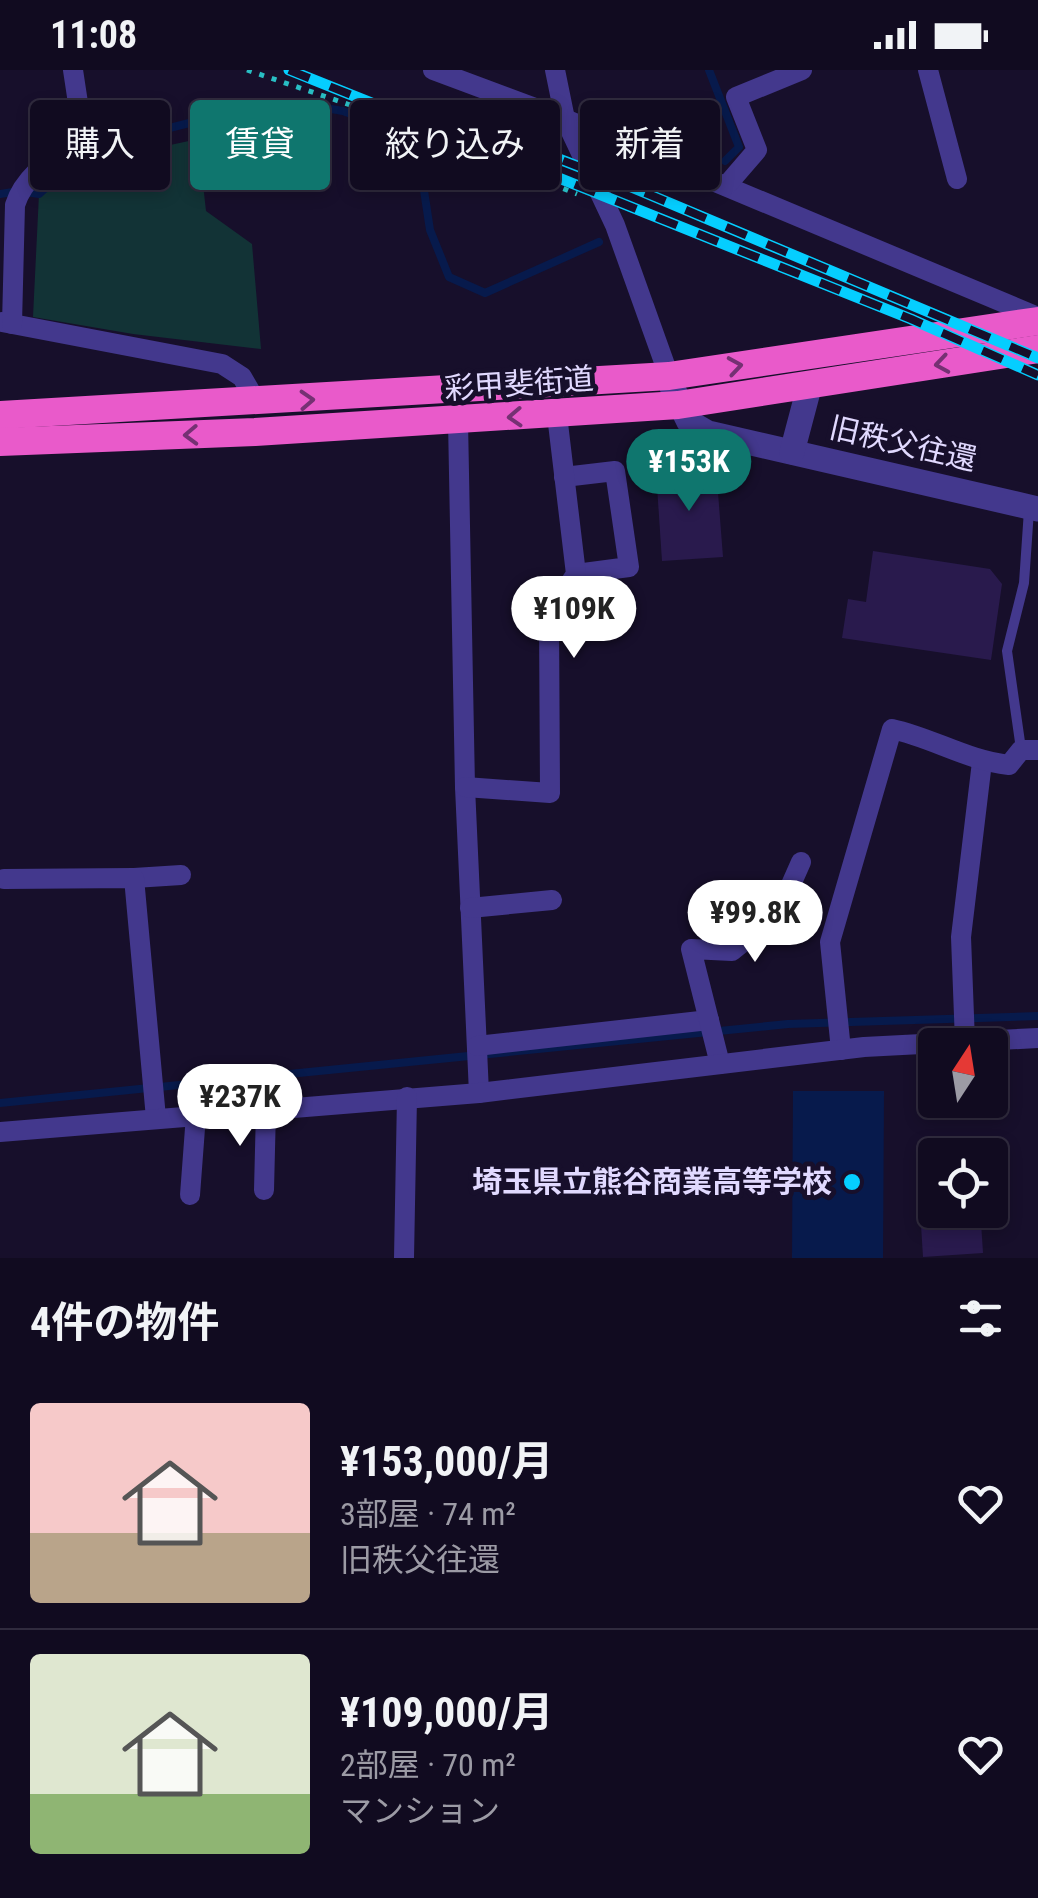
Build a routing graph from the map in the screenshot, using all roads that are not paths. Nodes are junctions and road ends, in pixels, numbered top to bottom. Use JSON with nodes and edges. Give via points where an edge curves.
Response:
{"nodes":[{"id":1,"x":72,"y":70,"type":"edge"},
{"id":2,"x":433,"y":70,"type":"edge"},
{"id":3,"x":555,"y":70,"type":"edge"},
{"id":4,"x":802,"y":70,"type":"edge"},
{"id":5,"x":928,"y":70,"type":"edge"},
{"id":6,"x":564,"y":119,"type":"junction"},
{"id":7,"x":957,"y":179,"type":"dead end"},
{"id":8,"x":726,"y":186,"type":"junction"},
{"id":9,"x":1038,"y":319,"type":"edge"},
{"id":10,"x":6,"y":323,"type":"edge"},
{"id":11,"x":1038,"y":350,"type":"edge"},
{"id":12,"x":668,"y":376,"type":"junction"},
{"id":13,"x":810,"y":384,"type":"junction"},
{"id":14,"x":257,"y":403,"type":"junction"},
{"id":15,"x":678,"y":405,"type":"junction"},
{"id":16,"x":0,"y":415,"type":"edge"},
{"id":17,"x":557,"y":415,"type":"junction"},
{"id":18,"x":458,"y":421,"type":"junction"},
{"id":19,"x":0,"y":442,"type":"edge"},
{"id":20,"x":792,"y":452,"type":"junction"},
{"id":21,"x":564,"y":477,"type":"junction"},
{"id":22,"x":1034,"y":508,"type":"edge"},
{"id":23,"x":576,"y":574,"type":"junction"},
{"id":24,"x":1029,"y":750,"type":"edge"},
{"id":25,"x":982,"y":762,"type":"junction"},
{"id":26,"x":465,"y":787,"type":"junction"},
{"id":27,"x":801,"y":862,"type":"dead end"},
{"id":28,"x":181,"y":875,"type":"dead end"},
{"id":29,"x":134,"y":878,"type":"junction"},
{"id":30,"x":4,"y":879,"type":"dead end"},
{"id":31,"x":552,"y":900,"type":"dead end"},
{"id":32,"x":470,"y":908,"type":"junction"},
{"id":33,"x":708,"y":1020,"type":"junction"},
{"id":34,"x":964,"y":1028,"type":"edge"},
{"id":35,"x":1038,"y":1038,"type":"edge"},
{"id":36,"x":1008,"y":1040,"type":"edge"},
{"id":37,"x":918,"y":1045,"type":"edge"},
{"id":38,"x":477,"y":1046,"type":"junction"},
{"id":39,"x":841,"y":1050,"type":"junction"},
{"id":40,"x":720,"y":1064,"type":"junction"},
{"id":41,"x":479,"y":1092,"type":"junction"},
{"id":42,"x":406,"y":1097,"type":"junction"},
{"id":43,"x":266,"y":1109,"type":"junction"},
{"id":44,"x":196,"y":1115,"type":"junction"},
{"id":45,"x":156,"y":1118,"type":"junction"},
{"id":46,"x":0,"y":1132,"type":"edge"},
{"id":47,"x":264,"y":1190,"type":"dead end"},
{"id":48,"x":190,"y":1194,"type":"dead end"},
{"id":49,"x":404,"y":1258,"type":"edge"}],
"edges":[{"from":1,"to":10,"type":"street","via":[[83,136],[19,190]]},
{"from":2,"to":6,"type":"street"},
{"from":3,"to":6,"type":"street"},
{"from":4,"to":8,"type":"street","via":[[736,98],[756,150]]},
{"from":5,"to":7,"type":"street"},
{"from":6,"to":8,"type":"street"},
{"from":6,"to":12,"type":"street","via":[[606,205]]},
{"from":8,"to":9,"type":"street"},
{"from":12,"to":9,"type":"highway","name":"彩甲斐街道","one_way":true},
{"from":10,"to":14,"type":"street","via":[[222,364],[242,378]]},
{"from":11,"to":13,"type":"highway","name":"彩甲斐街道","one_way":true},
{"from":14,"to":12,"type":"highway","name":"彩甲斐街道","one_way":true},
{"from":12,"to":15,"type":"street"},
{"from":13,"to":15,"type":"highway","name":"彩甲斐街道"},
{"from":13,"to":20,"type":"street"},
{"from":14,"to":16,"type":"highway","name":"彩甲斐街道"},
{"from":15,"to":17,"type":"highway","name":"彩甲斐街道"},
{"from":15,"to":20,"type":"street","name":"旧秩父往還","via":[[708,433]]},
{"from":17,"to":18,"type":"highway","name":"彩甲斐街道","one_way":true},
{"from":17,"to":21,"type":"street"},
{"from":18,"to":19,"type":"highway","name":"彩甲斐街道","one_way":true},
{"from":18,"to":26,"type":"street"},
{"from":20,"to":22,"type":"street","name":"旧秩父往還"},
{"from":21,"to":23,"type":"street"},
{"from":21,"to":23,"type":"street","via":[[615,471],[629,567]]},
{"from":22,"to":24,"type":"lane","via":[[1007,651]]},
{"from":23,"to":26,"type":"street","via":[[549,616],[550,792]]},
{"from":24,"to":25,"type":"street","via":[[1009,765]]},
{"from":25,"to":34,"type":"street","via":[[961,938]]},
{"from":25,"to":39,"type":"street","via":[[929,737],[892,729],[830,942]]},
{"from":26,"to":32,"type":"street"},
{"from":27,"to":33,"type":"street","via":[[778,914],[732,952],[692,949]]},
{"from":28,"to":29,"type":"street"},
{"from":29,"to":30,"type":"street"},
{"from":29,"to":45,"type":"street"},
{"from":31,"to":32,"type":"street"},
{"from":32,"to":38,"type":"street"},
{"from":33,"to":38,"type":"street"},
{"from":33,"to":40,"type":"street"},
{"from":35,"to":36,"type":"street"},
{"from":37,"to":39,"type":"street"},
{"from":38,"to":41,"type":"street"},
{"from":39,"to":40,"type":"street"},
{"from":40,"to":41,"type":"street"},
{"from":41,"to":42,"type":"street"},
{"from":42,"to":43,"type":"street"},
{"from":42,"to":49,"type":"street"},
{"from":43,"to":44,"type":"street"},
{"from":43,"to":47,"type":"street"},
{"from":44,"to":45,"type":"street"},
{"from":44,"to":48,"type":"street"},
{"from":45,"to":46,"type":"street"}]}
